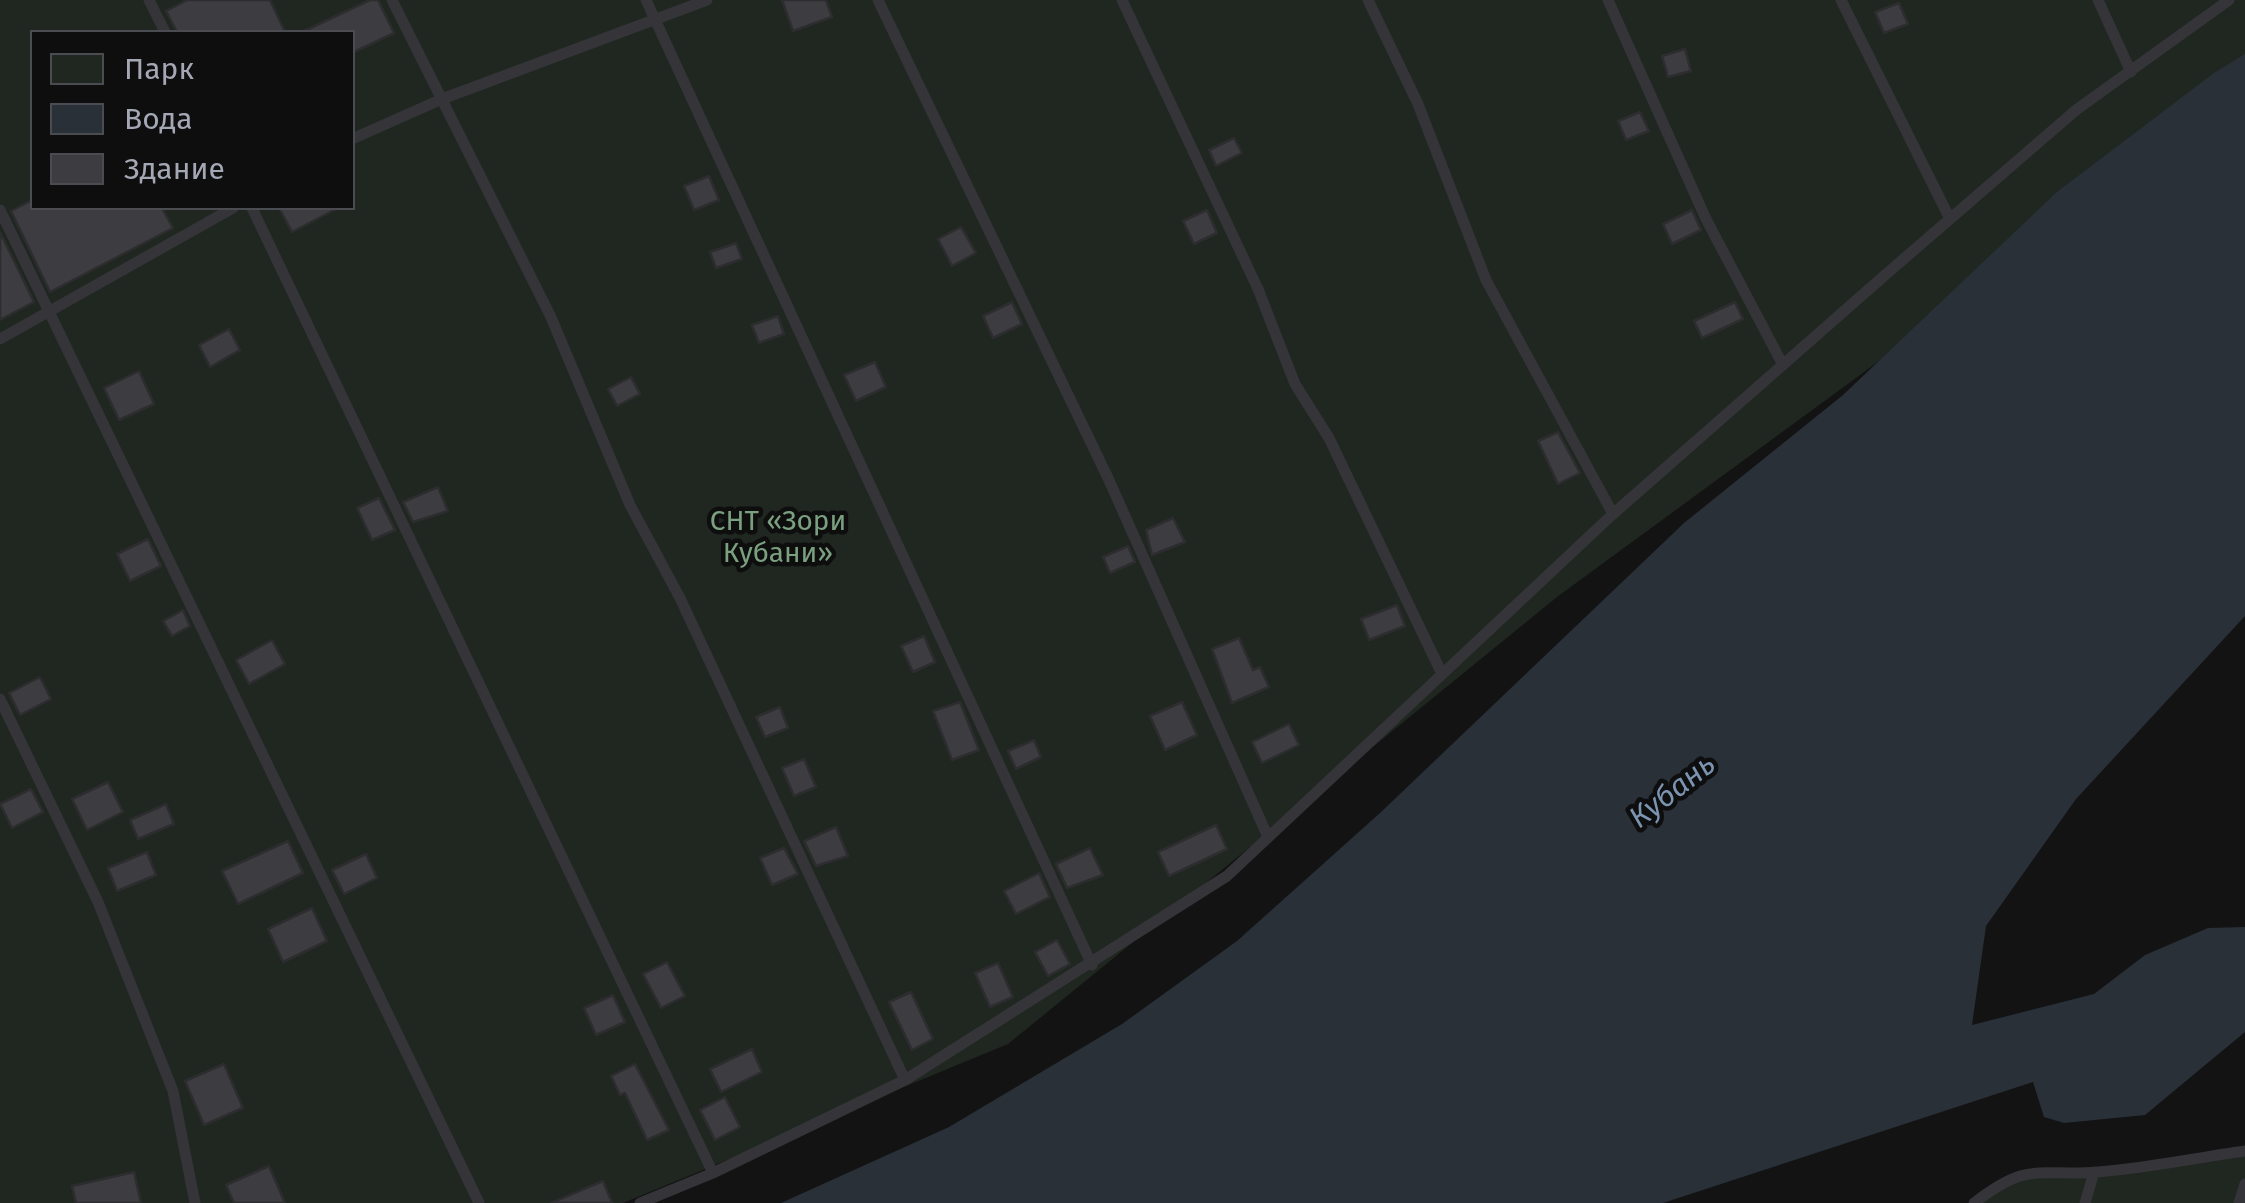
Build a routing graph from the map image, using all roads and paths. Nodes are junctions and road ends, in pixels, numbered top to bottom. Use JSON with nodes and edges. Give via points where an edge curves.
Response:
{"nodes":[{"id":1,"x":149,"y":0,"type":"edge"},
{"id":2,"x":392,"y":0,"type":"edge"},
{"id":3,"x":646,"y":0,"type":"edge"},
{"id":4,"x":707,"y":0,"type":"edge"},
{"id":5,"x":878,"y":0,"type":"edge"},
{"id":6,"x":1122,"y":0,"type":"edge"},
{"id":7,"x":1368,"y":0,"type":"edge"},
{"id":8,"x":1608,"y":0,"type":"edge"},
{"id":9,"x":1841,"y":0,"type":"edge"},
{"id":10,"x":2098,"y":0,"type":"edge"},
{"id":11,"x":2228,"y":0,"type":"edge"},
{"id":12,"x":657,"y":20,"type":"junction"},
{"id":13,"x":165,"y":30,"type":"edge"},
{"id":14,"x":2130,"y":72,"type":"junction"},
{"id":15,"x":442,"y":100,"type":"junction"},
{"id":16,"x":355,"y":138,"type":"edge"},
{"id":17,"x":0,"y":210,"type":"edge"},
{"id":18,"x":230,"y":210,"type":"edge"},
{"id":19,"x":253,"y":210,"type":"edge"},
{"id":20,"x":1950,"y":219,"type":"junction"},
{"id":21,"x":48,"y":312,"type":"junction"},
{"id":22,"x":0,"y":339,"type":"edge"},
{"id":23,"x":1783,"y":365,"type":"junction"},
{"id":24,"x":1613,"y":514,"type":"junction"},
{"id":25,"x":1442,"y":674,"type":"junction"},
{"id":26,"x":0,"y":698,"type":"edge"},
{"id":27,"x":1268,"y":837,"type":"junction"},
{"id":28,"x":1092,"y":965,"type":"junction"},
{"id":29,"x":905,"y":1080,"type":"junction"},
{"id":30,"x":2245,"y":1152,"type":"edge"},
{"id":31,"x":2094,"y":1172,"type":"junction"},
{"id":32,"x":713,"y":1173,"type":"junction"},
{"id":33,"x":2245,"y":1184,"type":"edge"},
{"id":34,"x":196,"y":1203,"type":"edge"},
{"id":35,"x":479,"y":1203,"type":"edge"},
{"id":36,"x":640,"y":1203,"type":"edge"},
{"id":37,"x":1974,"y":1203,"type":"edge"},
{"id":38,"x":2085,"y":1203,"type":"edge"},
{"id":39,"x":2239,"y":1203,"type":"edge"}],
"edges":[{"from":1,"to":13,"type":"lane"},
{"from":2,"to":15,"type":"lane"},
{"from":3,"to":12,"type":"lane"},
{"from":4,"to":12,"type":"lane"},
{"from":5,"to":27,"type":"lane","via":[[1108,478]]},
{"from":6,"to":25,"type":"lane","via":[[1258,289],[1294,384],[1329,438]]},
{"from":7,"to":24,"type":"lane","via":[[1418,104],[1486,280]]},
{"from":8,"to":23,"type":"lane","via":[[1706,219]]},
{"from":9,"to":20,"type":"lane"},
{"from":10,"to":14,"type":"lane"},
{"from":11,"to":14,"type":"lane"},
{"from":12,"to":15,"type":"lane"},
{"from":12,"to":28,"type":"lane"},
{"from":14,"to":20,"type":"lane"},
{"from":15,"to":16,"type":"lane"},
{"from":15,"to":29,"type":"lane","via":[[550,314],[630,505]]},
{"from":17,"to":21,"type":"lane"},
{"from":18,"to":21,"type":"lane"},
{"from":19,"to":32,"type":"lane"},
{"from":20,"to":23,"type":"lane"},
{"from":21,"to":22,"type":"lane"},
{"from":21,"to":35,"type":"lane"},
{"from":23,"to":24,"type":"lane"},
{"from":24,"to":25,"type":"lane"},
{"from":25,"to":27,"type":"lane"},
{"from":26,"to":34,"type":"lane","via":[[98,902],[173,1091]]},
{"from":27,"to":28,"type":"lane","via":[[1228,876]]},
{"from":28,"to":29,"type":"lane"},
{"from":29,"to":32,"type":"lane"},
{"from":30,"to":31,"type":"lane"},
{"from":31,"to":37,"type":"lane","via":[[2041,1169],[2001,1182]]},
{"from":31,"to":38,"type":"lane"},
{"from":32,"to":36,"type":"lane"},
{"from":33,"to":39,"type":"lane"}]}
